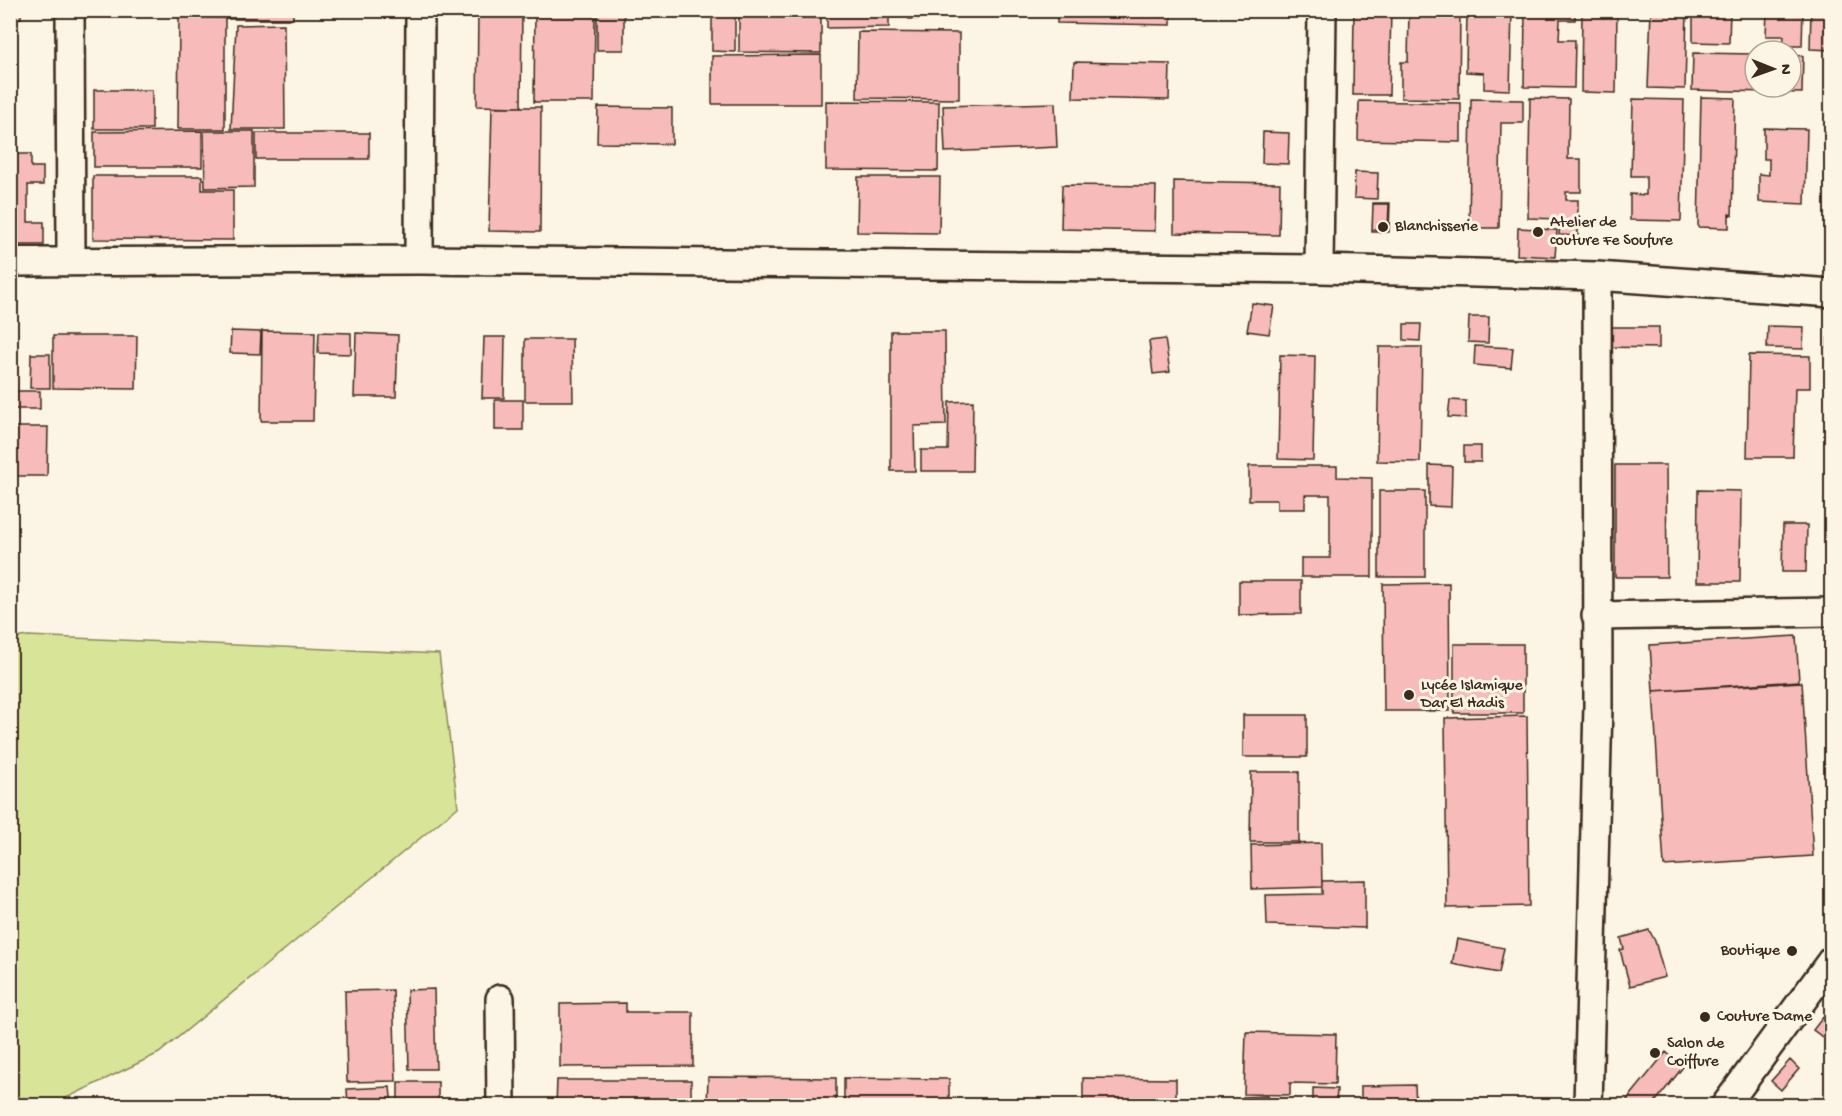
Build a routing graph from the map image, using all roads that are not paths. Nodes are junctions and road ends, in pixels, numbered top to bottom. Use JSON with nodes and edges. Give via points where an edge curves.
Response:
{"nodes":[{"id":1,"x":70,"y":10,"type":"edge"},
{"id":2,"x":420,"y":10,"type":"edge"},
{"id":3,"x":1322,"y":10,"type":"edge"},
{"id":4,"x":419,"y":260,"type":"junction"},
{"id":5,"x":71,"y":261,"type":"junction"},
{"id":6,"x":10,"y":262,"type":"edge"},
{"id":7,"x":1319,"y":269,"type":"junction"},
{"id":8,"x":1597,"y":276,"type":"junction"},
{"id":9,"x":1832,"y":293,"type":"edge"},
{"id":10,"x":1832,"y":612,"type":"edge"},
{"id":11,"x":1596,"y":615,"type":"junction"},
{"id":12,"x":1832,"y":960,"type":"edge"},
{"id":13,"x":500,"y":999,"type":"dead end"},
{"id":14,"x":501,"y":1106,"type":"edge"},
{"id":15,"x":1588,"y":1106,"type":"edge"},
{"id":16,"x":1725,"y":1106,"type":"edge"}],
"edges":[{"from":1,"to":5,"type":"street"},
{"from":2,"to":4,"type":"street"},
{"from":3,"to":7,"type":"street"},
{"from":4,"to":5,"type":"street"},
{"from":4,"to":7,"type":"street"},
{"from":5,"to":6,"type":"street"},
{"from":7,"to":8,"type":"street"},
{"from":8,"to":9,"type":"street"},
{"from":8,"to":11,"type":"street"},
{"from":10,"to":11,"type":"street"},
{"from":11,"to":15,"type":"street","via":[[1598,705]]},
{"from":12,"to":16,"type":"street"},
{"from":13,"to":14,"type":"street"}]}
